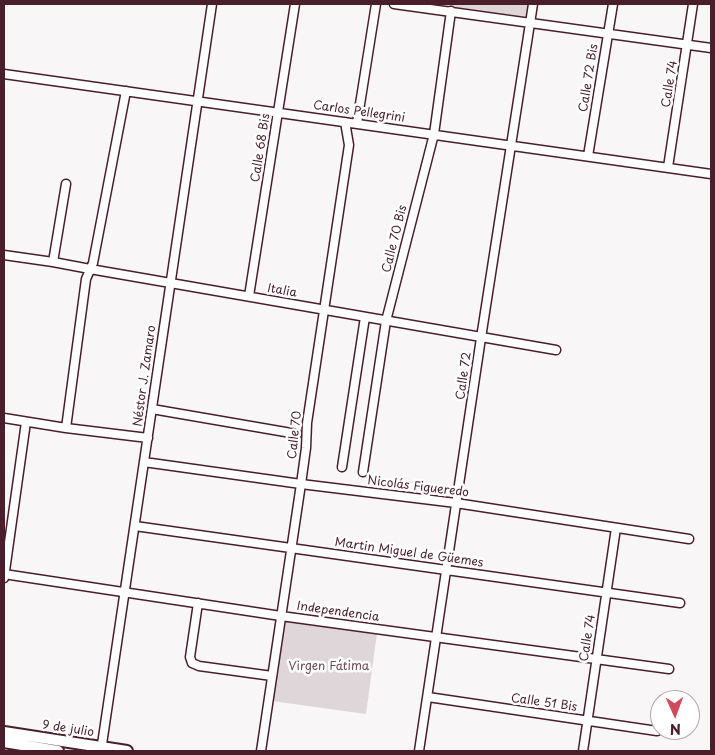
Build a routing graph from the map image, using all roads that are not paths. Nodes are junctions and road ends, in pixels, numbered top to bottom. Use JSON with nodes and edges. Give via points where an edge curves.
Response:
{"nodes":[{"id":1,"x":212,"y":4,"type":"edge"},
{"id":2,"x":295,"y":4,"type":"edge"},
{"id":3,"x":376,"y":4,"type":"edge"},
{"id":4,"x":394,"y":4,"type":"edge"},
{"id":5,"x":533,"y":4,"type":"edge"},
{"id":6,"x":613,"y":4,"type":"edge"},
{"id":7,"x":693,"y":4,"type":"edge"},
{"id":8,"x":451,"y":11,"type":"junction"},
{"id":9,"x":530,"y":22,"type":"junction"},
{"id":10,"x":608,"y":33,"type":"junction"},
{"id":11,"x":687,"y":45,"type":"junction"},
{"id":12,"x":711,"y":48,"type":"edge"},
{"id":13,"x":4,"y":74,"type":"edge"},
{"id":14,"x":126,"y":91,"type":"junction"},
{"id":15,"x":198,"y":101,"type":"junction"},
{"id":16,"x":278,"y":112,"type":"junction"},
{"id":17,"x":345,"y":122,"type":"junction"},
{"id":18,"x":357,"y":123,"type":"junction"},
{"id":19,"x":434,"y":134,"type":"junction"},
{"id":20,"x":511,"y":145,"type":"junction"},
{"id":21,"x":588,"y":156,"type":"junction"},
{"id":22,"x":668,"y":167,"type":"junction"},
{"id":23,"x":711,"y":174,"type":"edge"},
{"id":24,"x":66,"y":184,"type":"dead end"},
{"id":25,"x":4,"y":255,"type":"edge"},
{"id":26,"x":53,"y":262,"type":"junction"},
{"id":27,"x":90,"y":269,"type":"junction"},
{"id":28,"x":170,"y":283,"type":"junction"},
{"id":29,"x":248,"y":296,"type":"junction"},
{"id":30,"x":324,"y":310,"type":"junction"},
{"id":31,"x":365,"y":317,"type":"junction"},
{"id":32,"x":386,"y":321,"type":"junction"},
{"id":33,"x":481,"y":338,"type":"junction"},
{"id":34,"x":556,"y":350,"type":"dead end"},
{"id":35,"x":152,"y":409,"type":"junction"},
{"id":36,"x":4,"y":418,"type":"edge"},
{"id":37,"x":26,"y":422,"type":"junction"},
{"id":38,"x":66,"y":428,"type":"junction"},
{"id":39,"x":297,"y":434,"type":"dead end"},
{"id":40,"x":148,"y":438,"type":"junction"},
{"id":41,"x":144,"y":462,"type":"junction"},
{"id":42,"x":342,"y":467,"type":"dead end"},
{"id":43,"x":363,"y":472,"type":"dead end"},
{"id":44,"x":301,"y":484,"type":"junction"},
{"id":45,"x":456,"y":503,"type":"junction"},
{"id":46,"x":135,"y":526,"type":"junction"},
{"id":47,"x":616,"y":528,"type":"junction"},
{"id":48,"x":689,"y":539,"type":"dead end"},
{"id":49,"x":291,"y":549,"type":"junction"},
{"id":50,"x":446,"y":570,"type":"junction"},
{"id":51,"x":4,"y":574,"type":"edge"},
{"id":52,"x":4,"y":578,"type":"edge"},
{"id":53,"x":606,"y":592,"type":"junction"},
{"id":54,"x":124,"y":593,"type":"junction"},
{"id":55,"x":198,"y":603,"type":"junction"},
{"id":56,"x":680,"y":603,"type":"dead end"},
{"id":57,"x":281,"y":616,"type":"junction"},
{"id":58,"x":436,"y":637,"type":"junction"},
{"id":59,"x":596,"y":659,"type":"junction"},
{"id":60,"x":669,"y":669,"type":"dead end"},
{"id":61,"x":272,"y":676,"type":"junction"},
{"id":62,"x":428,"y":697,"type":"junction"},
{"id":63,"x":587,"y":720,"type":"junction"},
{"id":64,"x":650,"y":730,"type":"edge"},
{"id":65,"x":4,"y":732,"type":"edge"},
{"id":66,"x":4,"y":742,"type":"edge"},
{"id":67,"x":102,"y":749,"type":"edge"},
{"id":68,"x":58,"y":751,"type":"edge"},
{"id":69,"x":128,"y":751,"type":"edge"},
{"id":70,"x":261,"y":751,"type":"edge"},
{"id":71,"x":419,"y":751,"type":"edge"},
{"id":72,"x":582,"y":751,"type":"edge"}],
"edges":[{"from":1,"to":15,"type":"street","name":"Néstor J. Zamaro"},
{"from":2,"to":16,"type":"street","name":"Calle 68 Bis"},
{"from":3,"to":18,"type":"street"},
{"from":4,"to":8,"type":"street"},
{"from":5,"to":9,"type":"street","name":"Calle 72"},
{"from":6,"to":10,"type":"street","name":"Calle 72 Bis"},
{"from":7,"to":11,"type":"street","name":"Calle 74"},
{"from":8,"to":9,"type":"street"},
{"from":8,"to":19,"type":"street","name":"Calle 70 Bis"},
{"from":9,"to":10,"type":"street"},
{"from":9,"to":20,"type":"street","name":"Calle 72"},
{"from":10,"to":11,"type":"street"},
{"from":10,"to":21,"type":"street","name":"Calle 72 Bis"},
{"from":11,"to":12,"type":"street"},
{"from":11,"to":22,"type":"street","name":"Calle 74"},
{"from":13,"to":14,"type":"street","name":"Carlos Pellegrini"},
{"from":14,"to":15,"type":"street","name":"Carlos Pellegrini"},
{"from":14,"to":27,"type":"street"},
{"from":15,"to":16,"type":"street","name":"Carlos Pellegrini"},
{"from":15,"to":28,"type":"street","name":"Néstor J. Zamaro"},
{"from":16,"to":17,"type":"street","name":"Carlos Pellegrini"},
{"from":16,"to":29,"type":"street","name":"Calle 68 Bis"},
{"from":17,"to":18,"type":"street","name":"Carlos Pellegrini"},
{"from":17,"to":30,"type":"street","name":"Calle 70","via":[[349,145]]},
{"from":18,"to":19,"type":"street","name":"Carlos Pellegrini"},
{"from":19,"to":20,"type":"street","name":"Carlos Pellegrini"},
{"from":19,"to":32,"type":"street","name":"Calle 70 Bis"},
{"from":20,"to":21,"type":"street","name":"Carlos Pellegrini"},
{"from":20,"to":33,"type":"street","name":"Calle 72"},
{"from":21,"to":22,"type":"street","name":"Carlos Pellegrini"},
{"from":22,"to":23,"type":"street","name":"Carlos Pellegrini"},
{"from":24,"to":26,"type":"street"},
{"from":25,"to":26,"type":"street","name":"Italia"},
{"from":26,"to":27,"type":"street","name":"Italia"},
{"from":27,"to":28,"type":"street","name":"Italia"},
{"from":27,"to":38,"type":"street"},
{"from":28,"to":29,"type":"street","name":"Italia"},
{"from":28,"to":35,"type":"street","name":"Néstor J. Zamaro"},
{"from":29,"to":30,"type":"street","name":"Italia"},
{"from":30,"to":31,"type":"street","name":"Italia"},
{"from":30,"to":44,"type":"street","name":"Calle 70"},
{"from":31,"to":32,"type":"street","name":"Italia"},
{"from":31,"to":42,"type":"street"},
{"from":32,"to":33,"type":"street","name":"Italia"},
{"from":32,"to":43,"type":"street","name":"Calle 70 Bis"},
{"from":33,"to":34,"type":"street","name":"Italia"},
{"from":33,"to":45,"type":"street","name":"Calle 72"},
{"from":35,"to":39,"type":"street"},
{"from":35,"to":40,"type":"street","name":"Néstor J. Zamaro"},
{"from":36,"to":37,"type":"street"},
{"from":37,"to":38,"type":"street"},
{"from":37,"to":51,"type":"street"},
{"from":38,"to":40,"type":"street"},
{"from":40,"to":41,"type":"street","name":"Néstor J. Zamaro"},
{"from":41,"to":44,"type":"street","name":"Nicolás Figueredo"},
{"from":41,"to":46,"type":"street","name":"Néstor J. Zamaro"},
{"from":44,"to":45,"type":"street","name":"Nicolás Figueredo"},
{"from":44,"to":49,"type":"street","name":"Calle 70"},
{"from":45,"to":47,"type":"street","name":"Nicolás Figueredo"},
{"from":45,"to":50,"type":"street","name":"Calle 72"},
{"from":46,"to":49,"type":"street","name":"Martin Miguel de Güemes"},
{"from":46,"to":54,"type":"street","name":"Néstor J. Zamaro"},
{"from":47,"to":48,"type":"street","name":"Nicolás Figueredo"},
{"from":47,"to":53,"type":"street","name":"Calle 74"},
{"from":49,"to":50,"type":"street","name":"Martin Miguel de Güemes"},
{"from":49,"to":57,"type":"street","name":"Calle 70"},
{"from":50,"to":53,"type":"street","name":"Martin Miguel de Güemes"},
{"from":50,"to":58,"type":"street","name":"Calle 72"},
{"from":51,"to":52,"type":"street"},
{"from":51,"to":54,"type":"street","name":"Independencia"},
{"from":53,"to":56,"type":"street","name":"Martin Miguel de Güemes"},
{"from":53,"to":59,"type":"street","name":"Calle 74"},
{"from":54,"to":55,"type":"street","name":"Independencia"},
{"from":54,"to":67,"type":"street","name":"Néstor J. Zamaro"},
{"from":55,"to":57,"type":"street","name":"Independencia"},
{"from":55,"to":61,"type":"street","via":[[190,657],[192,663]]},
{"from":57,"to":58,"type":"street","name":"Independencia"},
{"from":57,"to":61,"type":"street","name":"Calle 70"},
{"from":58,"to":59,"type":"street","name":"Independencia"},
{"from":58,"to":62,"type":"street","name":"Calle 72"},
{"from":59,"to":60,"type":"street","name":"Independencia"},
{"from":59,"to":63,"type":"street","name":"Calle 74"},
{"from":61,"to":70,"type":"street","name":"Calle 70"},
{"from":62,"to":63,"type":"street","name":"Calle 51 Bis"},
{"from":62,"to":71,"type":"street","name":"Calle 72"},
{"from":63,"to":64,"type":"street","name":"Calle 51 Bis"},
{"from":63,"to":72,"type":"street","name":"Calle 74"},
{"from":65,"to":67,"type":"main road","name":"9 de julio"},
{"from":66,"to":68,"type":"main road","name":"9 de julio"},
{"from":67,"to":69,"type":"main road","name":"9 de julio"}]}
